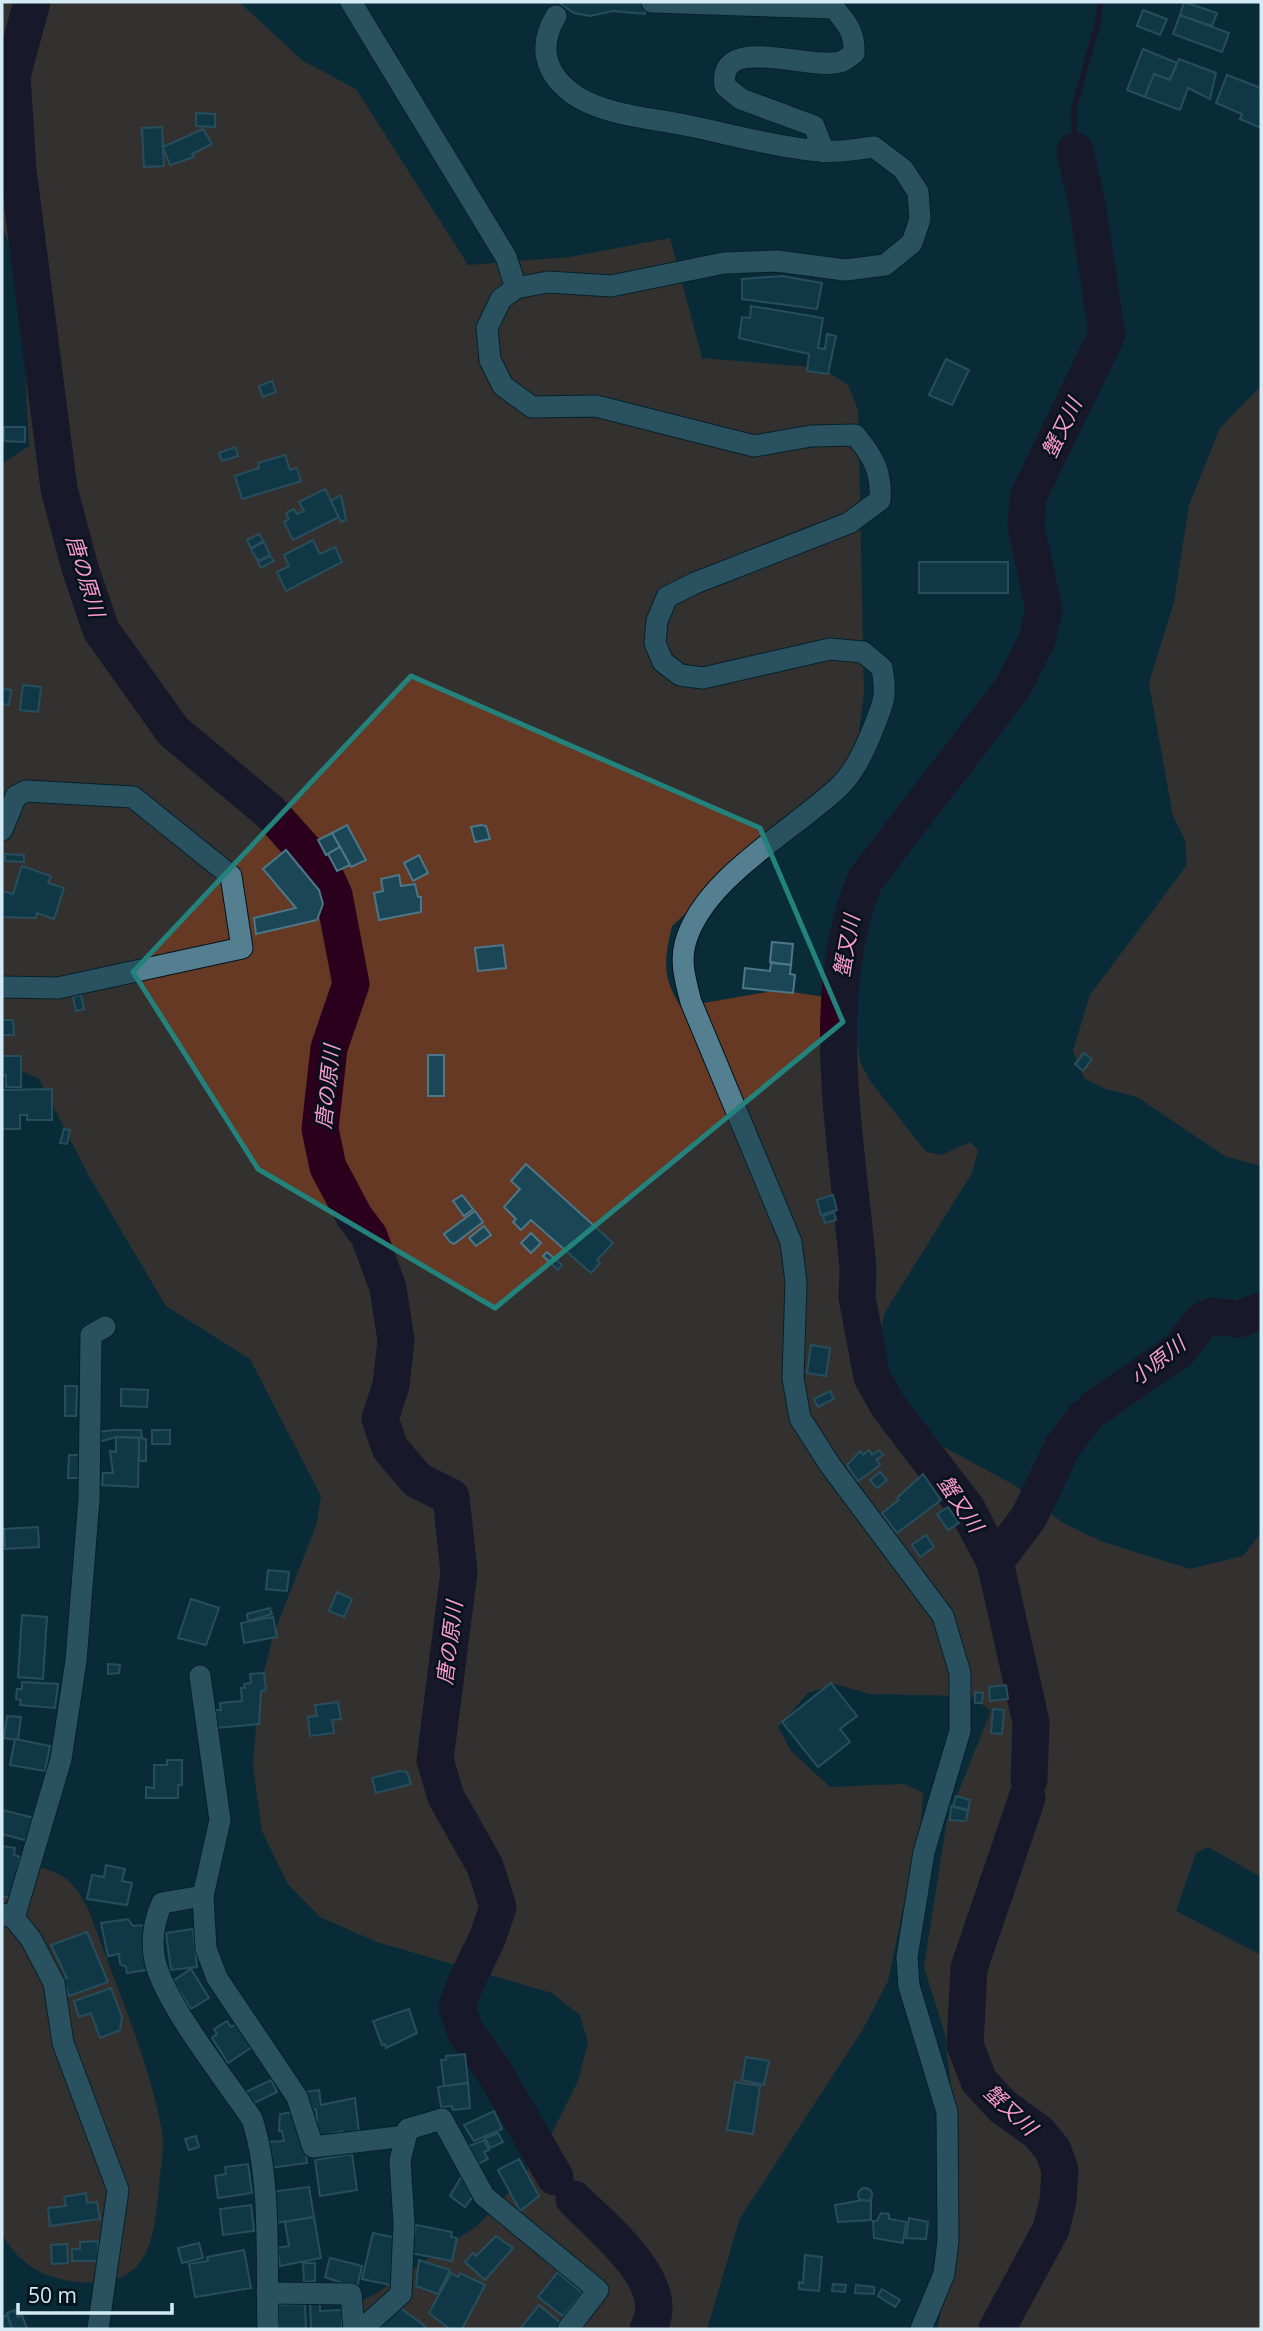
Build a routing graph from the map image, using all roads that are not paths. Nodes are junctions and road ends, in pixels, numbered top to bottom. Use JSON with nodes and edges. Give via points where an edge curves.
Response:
{"nodes":[{"id":1,"x":351,"y":2,"type":"edge"},
{"id":2,"x":652,"y":2,"type":"edge"},
{"id":3,"x":556,"y":16,"type":"dead end"},
{"id":4,"x":824,"y":152,"type":"junction"},
{"id":5,"x":516,"y":288,"type":"junction"},
{"id":6,"x":2,"y":830,"type":"edge"},
{"id":7,"x":2,"y":987,"type":"edge"},
{"id":8,"x":105,"y":1327,"type":"dead end"},
{"id":9,"x":200,"y":1676,"type":"dead end"},
{"id":10,"x":203,"y":1896,"type":"junction"},
{"id":11,"x":8,"y":1916,"type":"edge"},
{"id":12,"x":406,"y":2136,"type":"junction"},
{"id":13,"x":267,"y":2293,"type":"junction"},
{"id":14,"x":97,"y":2329,"type":"edge"},
{"id":15,"x":268,"y":2329,"type":"edge"},
{"id":16,"x":354,"y":2329,"type":"edge"},
{"id":17,"x":362,"y":2329,"type":"edge"},
{"id":18,"x":568,"y":2329,"type":"edge"},
{"id":19,"x":921,"y":2329,"type":"edge"}],
"edges":[{"from":1,"to":5,"type":"street","via":[[506,257]]},
{"from":2,"to":4,"type":"street","via":[[834,8],[855,39],[854,53],[840,62],[743,55],[727,65],[723,75],[725,86],[741,99],[814,125]]},
{"from":3,"to":4,"type":"street","via":[[544,49],[547,68],[576,96],[608,109]]},
{"from":4,"to":5,"type":"street","via":[[874,147],[903,169],[918,192],[920,219],[912,243],[885,265],[845,270],[778,261],[724,263],[611,286],[548,282]]},
{"from":5,"to":19,"type":"street","via":[[501,299],[487,328],[490,360],[503,386],[531,407],[596,406],[754,446],[811,436],[855,435],[871,452],[881,479],[880,500],[849,523],[667,597],[657,621],[655,643],[663,662],[680,675],[703,678],[830,649],[863,652],[882,667],[887,695],[866,746],[843,783],[729,878],[701,908],[685,944],[683,970],[691,1002],[791,1242],[796,1282],[793,1378],[800,1418],[943,1616],[960,1672],[960,1731],[924,1852],[906,1958],[909,1986],[947,2112],[948,2241],[944,2274]]},
{"from":6,"to":7,"type":"street","via":[[16,796],[26,791],[133,797],[231,876],[242,948],[58,988]]},
{"from":8,"to":11,"type":"street","via":[[91,1335],[89,1499],[76,1661],[63,1747]]},
{"from":9,"to":10,"type":"street","via":[[219,1820]]},
{"from":10,"to":12,"type":"street","via":[[206,1949],[217,1978],[297,2097],[313,2147]]},
{"from":10,"to":13,"type":"street","via":[[162,1903],[154,1922],[155,1961],[171,1998],[252,2119],[259,2139]]},
{"from":11,"to":14,"type":"street","via":[[31,1939],[54,1983],[62,2043],[118,2190]]},
{"from":12,"to":17,"type":"street","via":[[400,2160],[404,2223],[401,2294]]},
{"from":12,"to":18,"type":"street","via":[[408,2129],[442,2119],[484,2196],[598,2290]]},
{"from":13,"to":15,"type":"street"},
{"from":13,"to":16,"type":"street","via":[[351,2294]]}]}
